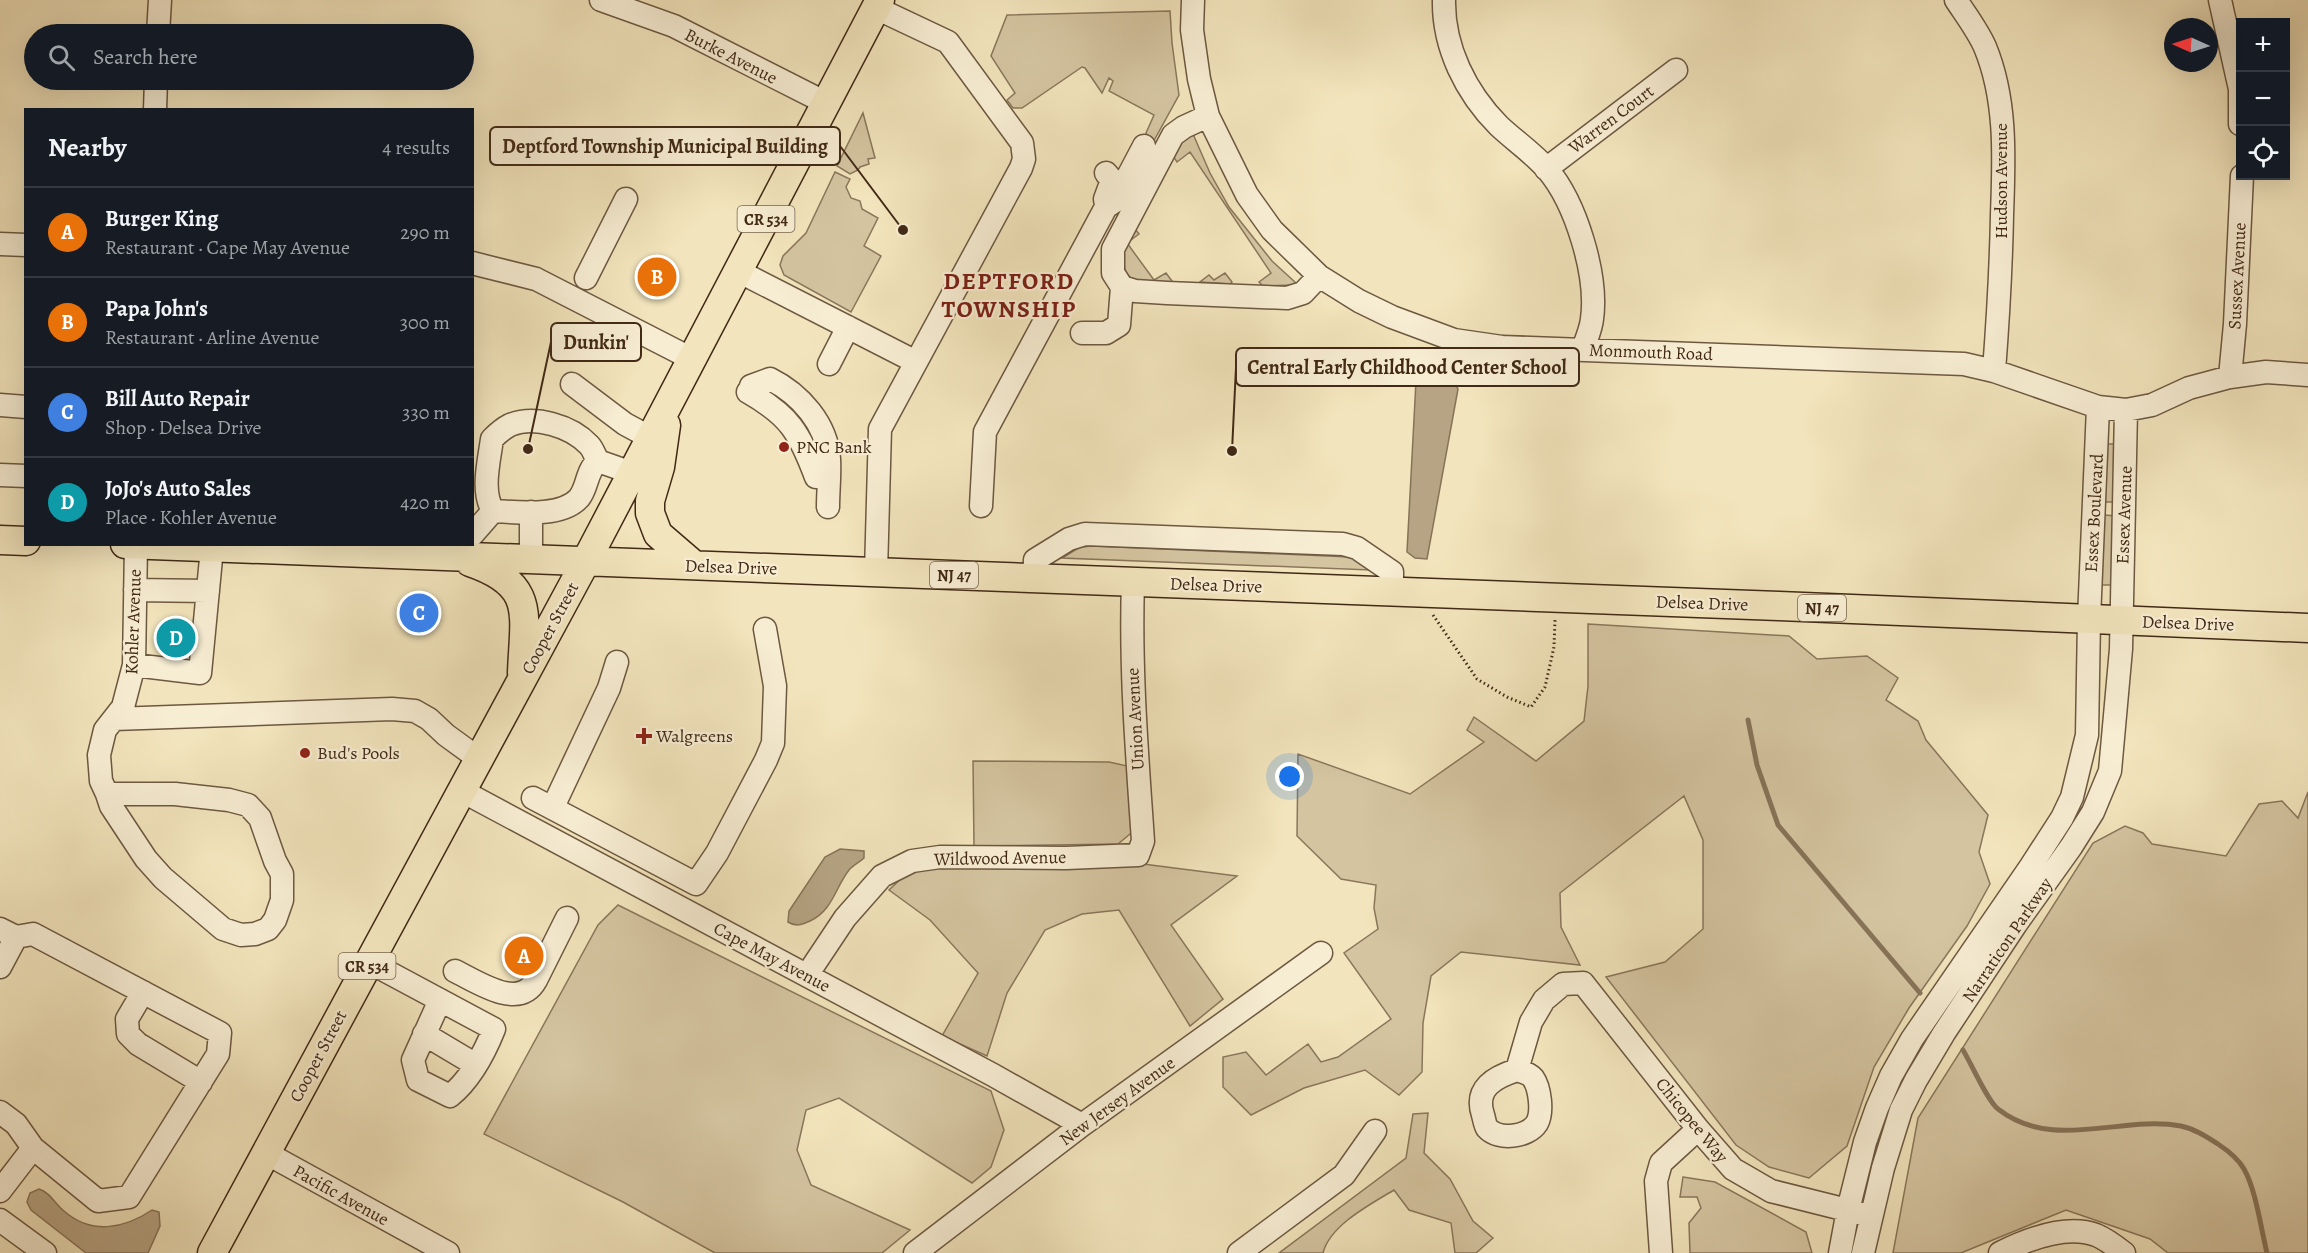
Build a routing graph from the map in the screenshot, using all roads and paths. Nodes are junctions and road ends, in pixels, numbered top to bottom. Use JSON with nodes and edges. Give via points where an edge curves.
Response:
{"nodes":[{"id":1,"x":160,"y":0,"type":"edge"},
{"id":2,"x":602,"y":0,"type":"edge"},
{"id":3,"x":1193,"y":0,"type":"edge"},
{"id":4,"x":1444,"y":0,"type":"edge"},
{"id":5,"x":1956,"y":0,"type":"edge"},
{"id":6,"x":2220,"y":0,"type":"edge"},
{"id":7,"x":878,"y":4,"type":"edge"},
{"id":8,"x":159,"y":24,"type":"edge"},
{"id":9,"x":1676,"y":70,"type":"dead end"},
{"id":10,"x":2236,"y":72,"type":"edge"},
{"id":11,"x":156,"y":90,"type":"edge"},
{"id":12,"x":826,"y":103,"type":"junction"},
{"id":13,"x":155,"y":108,"type":"edge"},
{"id":14,"x":1208,"y":116,"type":"junction"},
{"id":15,"x":1144,"y":146,"type":"dead end"},
{"id":16,"x":1546,"y":169,"type":"junction"},
{"id":17,"x":1106,"y":173,"type":"dead end"},
{"id":18,"x":2242,"y":180,"type":"edge"},
{"id":19,"x":626,"y":199,"type":"dead end"},
{"id":20,"x":1106,"y":207,"type":"junction"},
{"id":21,"x":0,"y":244,"type":"edge"},
{"id":22,"x":24,"y":245,"type":"edge"},
{"id":23,"x":474,"y":264,"type":"edge"},
{"id":24,"x":738,"y":271,"type":"junction"},
{"id":25,"x":1318,"y":276,"type":"junction"},
{"id":26,"x":586,"y":278,"type":"dead end"},
{"id":27,"x":1122,"y":287,"type":"junction"},
{"id":28,"x":848,"y":327,"type":"junction"},
{"id":29,"x":1082,"y":333,"type":"dead end"},
{"id":30,"x":1583,"y":349,"type":"junction"},
{"id":31,"x":692,"y":359,"type":"junction"},
{"id":32,"x":916,"y":363,"type":"junction"},
{"id":33,"x":829,"y":364,"type":"dead end"},
{"id":34,"x":1994,"y":371,"type":"junction"},
{"id":35,"x":2308,"y":375,"type":"edge"},
{"id":36,"x":2230,"y":377,"type":"junction"},
{"id":37,"x":572,"y":384,"type":"dead end"},
{"id":38,"x":748,"y":392,"type":"dead end"},
{"id":39,"x":0,"y":405,"type":"edge"},
{"id":40,"x":668,"y":405,"type":"junction"},
{"id":41,"x":24,"y":407,"type":"edge"},
{"id":42,"x":2098,"y":407,"type":"junction"},
{"id":43,"x":2126,"y":410,"type":"junction"},
{"id":44,"x":651,"y":438,"type":"junction"},
{"id":45,"x":598,"y":461,"type":"junction"},
{"id":46,"x":632,"y":473,"type":"junction"},
{"id":47,"x":0,"y":475,"type":"edge"},
{"id":48,"x":24,"y":476,"type":"edge"},
{"id":49,"x":816,"y":477,"type":"junction"},
{"id":50,"x":981,"y":507,"type":"dead end"},
{"id":51,"x":2094,"y":509,"type":"junction"},
{"id":52,"x":2125,"y":510,"type":"junction"},
{"id":53,"x":493,"y":511,"type":"junction"},
{"id":54,"x":531,"y":512,"type":"junction"},
{"id":55,"x":474,"y":533,"type":"edge"},
{"id":56,"x":0,"y":540,"type":"edge"},
{"id":57,"x":24,"y":541,"type":"edge"},
{"id":58,"x":136,"y":546,"type":"edge"},
{"id":59,"x":161,"y":546,"type":"edge"},
{"id":60,"x":212,"y":548,"type":"junction"},
{"id":61,"x":459,"y":550,"type":"edge"},
{"id":62,"x":531,"y":559,"type":"junction"},
{"id":63,"x":586,"y":561,"type":"junction"},
{"id":64,"x":694,"y":565,"type":"junction"},
{"id":65,"x":876,"y":572,"type":"junction"},
{"id":66,"x":1034,"y":578,"type":"junction"},
{"id":67,"x":1133,"y":582,"type":"junction"},
{"id":68,"x":135,"y":590,"type":"junction"},
{"id":69,"x":208,"y":591,"type":"junction"},
{"id":70,"x":1392,"y":592,"type":"junction"},
{"id":71,"x":1433,"y":594,"type":"junction"},
{"id":72,"x":1556,"y":598,"type":"junction"},
{"id":73,"x":2089,"y":619,"type":"junction"},
{"id":74,"x":2122,"y":620,"type":"junction"},
{"id":75,"x":765,"y":628,"type":"dead end"},
{"id":76,"x":2308,"y":628,"type":"edge"},
{"id":77,"x":617,"y":662,"type":"dead end"},
{"id":78,"x":134,"y":665,"type":"junction"},
{"id":79,"x":522,"y":680,"type":"junction"},
{"id":80,"x":114,"y":719,"type":"junction"},
{"id":81,"x":479,"y":759,"type":"junction"},
{"id":82,"x":462,"y":791,"type":"junction"},
{"id":83,"x":106,"y":794,"type":"junction"},
{"id":84,"x":1137,"y":855,"type":"joint"},
{"id":85,"x":567,"y":918,"type":"dead end"},
{"id":86,"x":8,"y":933,"type":"edge"},
{"id":87,"x":1321,"y":953,"type":"dead end"},
{"id":88,"x":369,"y":962,"type":"junction"},
{"id":89,"x":0,"y":967,"type":"edge"},
{"id":90,"x":455,"y":971,"type":"dead end"},
{"id":91,"x":807,"y":975,"type":"junction"},
{"id":92,"x":142,"y":992,"type":"junction"},
{"id":93,"x":440,"y":1000,"type":"junction"},
{"id":94,"x":424,"y":1034,"type":"junction"},
{"id":95,"x":476,"y":1065,"type":"junction"},
{"id":96,"x":1516,"y":1070,"type":"dead end"},
{"id":97,"x":201,"y":1083,"type":"junction"},
{"id":98,"x":0,"y":1112,"type":"edge"},
{"id":99,"x":1082,"y":1125,"type":"junction"},
{"id":100,"x":1698,"y":1129,"type":"junction"},
{"id":101,"x":1375,"y":1131,"type":"dead end"},
{"id":102,"x":33,"y":1148,"type":"junction"},
{"id":103,"x":266,"y":1153,"type":"junction"},
{"id":104,"x":0,"y":1191,"type":"edge"},
{"id":105,"x":1848,"y":1210,"type":"junction"},
{"id":106,"x":1871,"y":1216,"type":"junction"},
{"id":107,"x":0,"y":1220,"type":"edge"},
{"id":108,"x":45,"y":1253,"type":"edge"},
{"id":109,"x":213,"y":1253,"type":"edge"},
{"id":110,"x":448,"y":1253,"type":"edge"},
{"id":111,"x":915,"y":1253,"type":"edge"},
{"id":112,"x":1239,"y":1253,"type":"edge"},
{"id":113,"x":1660,"y":1253,"type":"edge"},
{"id":114,"x":1840,"y":1253,"type":"edge"},
{"id":115,"x":1863,"y":1253,"type":"edge"},
{"id":116,"x":2000,"y":1253,"type":"edge"},
{"id":117,"x":2124,"y":1253,"type":"edge"}],
"edges":[{"from":1,"to":8,"type":"street"},
{"from":2,"to":12,"type":"street","name":"Burke Avenue","via":[[674,27]]},
{"from":3,"to":14,"type":"street","name":"Monmouth Road","via":[[1192,30]]},
{"from":4,"to":16,"type":"street","via":[[1450,49],[1469,89],[1497,124]]},
{"from":5,"to":34,"type":"street","name":"Hudson Avenue","via":[[1985,46],[2002,118],[2000,290]]},
{"from":6,"to":10,"type":"street"},
{"from":7,"to":12,"type":"main road","name":"Cooper Street","number":"CR 534"},
{"from":7,"to":32,"type":"street","via":[[948,42],[1024,150],[1021,168]]},
{"from":9,"to":16,"type":"street","name":"Warren Court"},
{"from":11,"to":13,"type":"street"},
{"from":12,"to":24,"type":"main road","name":"Cooper Street","number":"CR 534"},
{"from":14,"to":25,"type":"street","name":"Monmouth Road","via":[[1247,195],[1272,230]]},
{"from":14,"to":27,"type":"street","via":[[1173,135],[1134,206],[1113,249],[1113,273]]},
{"from":15,"to":20,"type":"street","via":[[1115,201]]},
{"from":16,"to":30,"type":"street","via":[[1564,192],[1593,284],[1592,320]]},
{"from":17,"to":20,"type":"street","via":[[1112,180]]},
{"from":18,"to":36,"type":"street","name":"Sussex Avenue"},
{"from":19,"to":26,"type":"street"},
{"from":20,"to":50,"type":"street","via":[[985,432]]},
{"from":21,"to":22,"type":"street"},
{"from":23,"to":31,"type":"street","via":[[536,279]]},
{"from":24,"to":28,"type":"street"},
{"from":24,"to":31,"type":"main road","name":"Cooper Street","number":"CR 534"},
{"from":25,"to":27,"type":"street","via":[[1303,293],[1287,298]]},
{"from":25,"to":30,"type":"street","name":"Monmouth Road","via":[[1392,317],[1454,340],[1502,347]]},
{"from":27,"to":29,"type":"street","via":[[1119,325],[1106,333]]},
{"from":28,"to":32,"type":"street"},
{"from":28,"to":33,"type":"street"},
{"from":30,"to":34,"type":"street","name":"Monmouth Road","via":[[1965,364]]},
{"from":31,"to":40,"type":"main road","name":"Cooper Street","number":"CR 534"},
{"from":32,"to":65,"type":"street","via":[[880,429]]},
{"from":34,"to":42,"type":"street","name":"Monmouth Road"},
{"from":35,"to":36,"type":"street","name":"Monmouth Road","via":[[2266,372]]},
{"from":36,"to":43,"type":"street","name":"Monmouth Road","via":[[2189,388],[2152,405]]},
{"from":37,"to":44,"type":"street","via":[[625,424]]},
{"from":38,"to":49,"type":"street","via":[[772,406],[795,431]]},
{"from":39,"to":41,"type":"street"},
{"from":40,"to":44,"type":"main road","name":"Cooper Street","number":"CR 534"},
{"from":40,"to":64,"type":"main road","via":[[650,513],[658,534]]},
{"from":42,"to":43,"type":"street","name":"Monmouth Road"},
{"from":42,"to":51,"type":"street","name":"Essex Boulevard"},
{"from":43,"to":52,"type":"street","name":"Essex Avenue"},
{"from":44,"to":46,"type":"main road","name":"Cooper Street","number":"CR 534"},
{"from":45,"to":46,"type":"street"},
{"from":45,"to":53,"type":"street","via":[[578,435],[540,421],[508,426],[492,439],[487,487]]},
{"from":45,"to":54,"type":"street","via":[[591,467],[579,498],[548,512]]},
{"from":46,"to":63,"type":"main road","name":"Cooper Street","number":"CR 534"},
{"from":47,"to":48,"type":"street"},
{"from":49,"to":49,"type":"street","via":[[816,451],[799,419],[772,394],[751,386],[770,379],[800,398],[823,435],[829,458],[821,507]]},
{"from":51,"to":52,"type":"street"},
{"from":51,"to":73,"type":"street","name":"Essex Boulevard"},
{"from":52,"to":74,"type":"street","name":"Essex Avenue"},
{"from":53,"to":54,"type":"street"},
{"from":53,"to":55,"type":"street"},
{"from":54,"to":62,"type":"street"},
{"from":56,"to":57,"type":"main road"},
{"from":58,"to":68,"type":"street","name":"Kohler Avenue"},
{"from":59,"to":60,"type":"main road","name":"Delsea Drive","number":"NJ 47"},
{"from":60,"to":61,"type":"main road","name":"Delsea Drive","number":"NJ 47"},
{"from":60,"to":69,"type":"street"},
{"from":61,"to":62,"type":"main road","name":"Delsea Drive","number":"NJ 47"},
{"from":61,"to":79,"type":"main road","via":[[494,570],[521,598],[525,619]]},
{"from":62,"to":63,"type":"main road","name":"Delsea Drive","number":"NJ 47"},
{"from":63,"to":64,"type":"main road","name":"Delsea Drive","number":"NJ 47"},
{"from":63,"to":79,"type":"main road","name":"Cooper Street","number":"CR 534"},
{"from":64,"to":65,"type":"main road","name":"Delsea Drive","number":"NJ 47"},
{"from":65,"to":66,"type":"main road","name":"Delsea Drive","number":"NJ 47"},
{"from":66,"to":67,"type":"main road","name":"Delsea Drive","number":"NJ 47"},
{"from":66,"to":70,"type":"street","via":[[1035,561],[1085,534],[1343,544],[1357,548],[1392,572]]},
{"from":67,"to":70,"type":"main road","name":"Delsea Drive","number":"NJ 47"},
{"from":67,"to":84,"type":"street","name":"Union Avenue","via":[[1132,698],[1143,841]]},
{"from":68,"to":69,"type":"street"},
{"from":68,"to":78,"type":"street","name":"Kohler Avenue"},
{"from":69,"to":78,"type":"street","via":[[200,673]]},
{"from":70,"to":71,"type":"main road","name":"Delsea Drive","number":"NJ 47"},
{"from":71,"to":72,"type":"main road","name":"Delsea Drive","number":"NJ 47"},
{"from":71,"to":72,"type":"path","via":[[1432,613],[1477,679],[1531,707],[1545,687],[1554,647]]},
{"from":72,"to":73,"type":"main road","name":"Delsea Drive","number":"NJ 47"},
{"from":73,"to":74,"type":"main road","name":"Delsea Drive","number":"NJ 47"},
{"from":73,"to":105,"type":"street","name":"Narraticon Parkway","via":[[2087,735],[2072,797],[2056,828],[1912,1039],[1891,1076],[1865,1142]]},
{"from":74,"to":76,"type":"main road","name":"Delsea Drive","number":"NJ 47"},
{"from":74,"to":106,"type":"street","name":"Narraticon Parkway","via":[[2110,771],[2101,795],[2071,847],[2016,924],[1916,1080],[1901,1110]]},
{"from":75,"to":77,"type":"street","via":[[776,686],[773,743],[717,853],[696,884],[543,803],[609,688]]},
{"from":78,"to":80,"type":"street","name":"Kohler Avenue","via":[[123,707]]},
{"from":79,"to":81,"type":"main road","name":"Cooper Street","number":"CR 534"},
{"from":80,"to":81,"type":"street","via":[[415,711]]},
{"from":80,"to":83,"type":"street","name":"Kohler Avenue","via":[[105,730],[99,755]]},
{"from":81,"to":82,"type":"main road","name":"Cooper Street","number":"CR 534"},
{"from":82,"to":88,"type":"main road","name":"Cooper Street","number":"CR 534"},
{"from":82,"to":91,"type":"street","name":"Cape May Avenue"},
{"from":83,"to":83,"type":"street","name":"Kohler Avenue","via":[[146,859],[223,929],[241,935],[255,934],[275,920],[282,900],[282,874],[260,818],[248,805],[175,794]]},
{"from":84,"to":91,"type":"street","name":"Wildwood Avenue","via":[[940,857],[912,861],[882,876],[845,918]]},
{"from":85,"to":90,"type":"street","via":[[537,980],[526,992],[504,993]]},
{"from":86,"to":89,"type":"street"},
{"from":86,"to":92,"type":"street","via":[[33,934]]},
{"from":87,"to":99,"type":"street","name":"New Jersey Avenue"},
{"from":88,"to":93,"type":"street"},
{"from":88,"to":103,"type":"main road","name":"Cooper Street","number":"CR 534"},
{"from":91,"to":99,"type":"street","name":"Cape May Avenue"},
{"from":92,"to":97,"type":"street","via":[[127,1019],[128,1034]]},
{"from":92,"to":97,"type":"street","via":[[220,1033],[219,1054]]},
{"from":93,"to":94,"type":"street"},
{"from":93,"to":95,"type":"street","via":[[494,1029]]},
{"from":94,"to":95,"type":"street"},
{"from":94,"to":95,"type":"street","via":[[413,1060],[418,1080],[450,1096]]},
{"from":96,"to":100,"type":"street","name":"Chicopee Way","via":[[1531,1022],[1544,1000],[1563,984],[1583,983]]},
{"from":97,"to":102,"type":"street","via":[[129,1197],[98,1201]]},
{"from":98,"to":102,"type":"street","via":[[16,1124]]},
{"from":99,"to":111,"type":"street","name":"New Jersey Avenue"},
{"from":100,"to":105,"type":"street","name":"Chicopee Way","via":[[1732,1169],[1772,1191]]},
{"from":100,"to":113,"type":"street","via":[[1661,1163],[1656,1181]]},
{"from":101,"to":112,"type":"street","via":[[1344,1175]]},
{"from":102,"to":104,"type":"street"},
{"from":103,"to":109,"type":"main road","name":"Cooper Street","number":"CR 534"},
{"from":103,"to":110,"type":"street","name":"Pacific Avenue"},
{"from":105,"to":106,"type":"street","name":"Chicopee Way"},
{"from":105,"to":114,"type":"street","name":"Narraticon Parkway"},
{"from":106,"to":115,"type":"street","name":"Narraticon Parkway"},
{"from":107,"to":108,"type":"street"},
{"from":116,"to":117,"type":"street","via":[[2039,1236],[2081,1232],[2101,1238]]}]}
